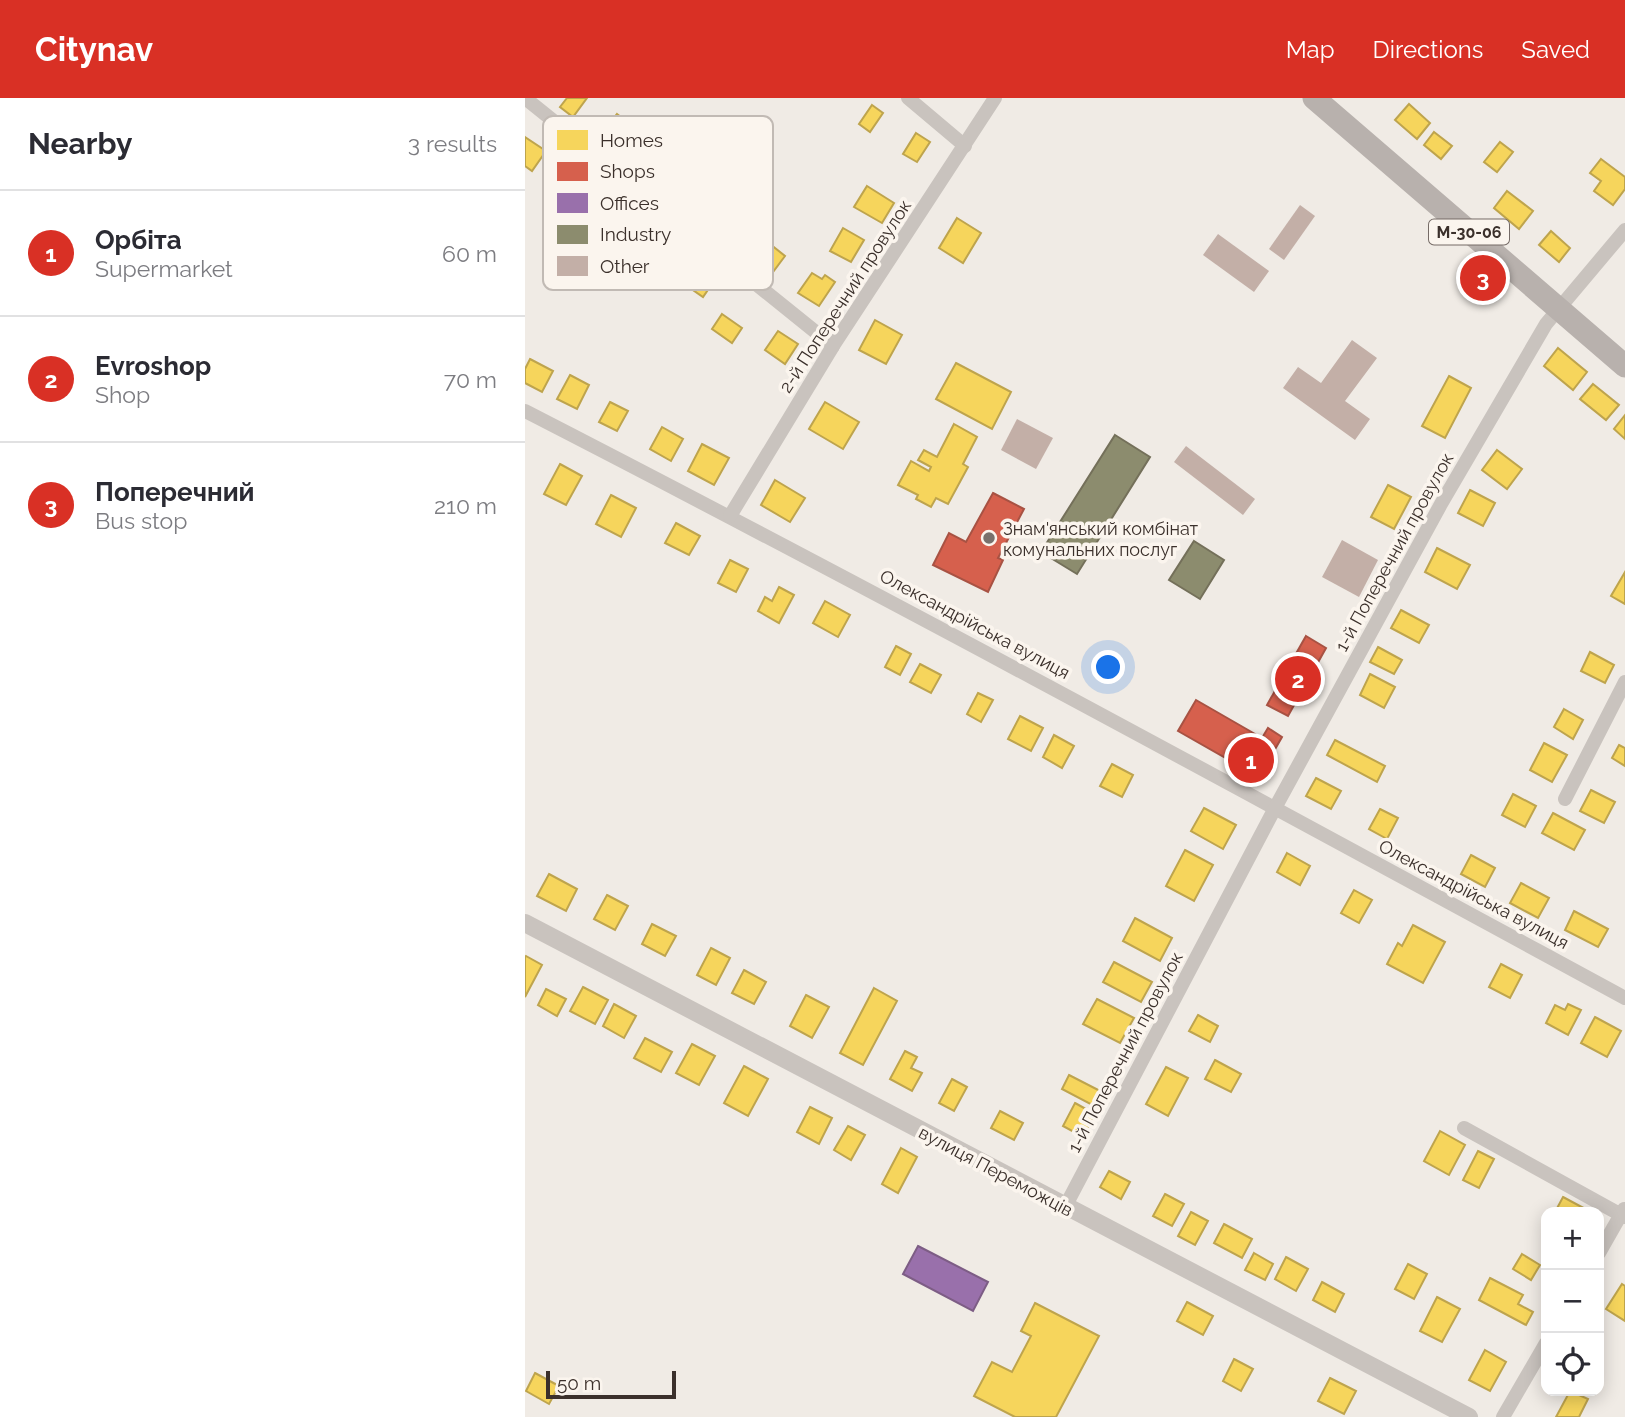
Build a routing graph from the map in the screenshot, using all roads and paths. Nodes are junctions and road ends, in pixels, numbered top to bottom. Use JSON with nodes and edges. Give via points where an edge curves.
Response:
{"nodes":[{"id":1,"x":525,"y":98,"type":"edge"},
{"id":2,"x":908,"y":98,"type":"edge"},
{"id":3,"x":995,"y":98,"type":"edge"},
{"id":4,"x":1314,"y":98,"type":"edge"},
{"id":5,"x":547,"y":116,"type":"edge"},
{"id":6,"x":965,"y":146,"type":"junction"},
{"id":7,"x":1625,"y":230,"type":"edge"},
{"id":8,"x":763,"y":290,"type":"edge"},
{"id":9,"x":1558,"y":309,"type":"junction"},
{"id":10,"x":833,"y":346,"type":"junction"},
{"id":11,"x":1625,"y":366,"type":"edge"},
{"id":12,"x":525,"y":411,"type":"edge"},
{"id":13,"x":730,"y":516,"type":"junction"},
{"id":14,"x":1625,"y":682,"type":"edge"},
{"id":15,"x":1565,"y":799,"type":"dead end"},
{"id":16,"x":1275,"y":808,"type":"junction"},
{"id":17,"x":525,"y":923,"type":"edge"},
{"id":18,"x":1625,"y":998,"type":"edge"},
{"id":19,"x":1464,"y":1128,"type":"dead end"},
{"id":20,"x":1065,"y":1207,"type":"junction"},
{"id":21,"x":1624,"y":1213,"type":"edge"},
{"id":22,"x":1604,"y":1245,"type":"edge"},
{"id":23,"x":1541,"y":1352,"type":"edge"},
{"id":24,"x":1469,"y":1417,"type":"edge"},
{"id":25,"x":1503,"y":1417,"type":"edge"}],
"edges":[{"from":1,"to":5,"type":"street"},
{"from":2,"to":6,"type":"street"},
{"from":3,"to":6,"type":"street","name":"2-й Поперечний провулок"},
{"from":4,"to":9,"type":"main road","number":"М-30-06"},
{"from":6,"to":10,"type":"street","name":"2-й Поперечний провулок"},
{"from":7,"to":9,"type":"street","name":"1-й Поперечний провулок"},
{"from":8,"to":10,"type":"street"},
{"from":9,"to":11,"type":"main road","number":"М-30-06"},
{"from":9,"to":16,"type":"street","name":"1-й Поперечний провулок","via":[[1441,504]]},
{"from":10,"to":13,"type":"street","name":"2-й Поперечний провулок"},
{"from":12,"to":13,"type":"street","name":"Олександрійська вулиця"},
{"from":13,"to":16,"type":"street","name":"Олександрійська вулиця"},
{"from":14,"to":15,"type":"street"},
{"from":16,"to":18,"type":"street","name":"Олександрійська вулиця"},
{"from":16,"to":20,"type":"street","name":"1-й Поперечний провулок"},
{"from":17,"to":20,"type":"street","name":"вулиця Переможців"},
{"from":19,"to":21,"type":"street"},
{"from":20,"to":24,"type":"street","name":"вулиця Переможців"},
{"from":21,"to":22,"type":"street"},
{"from":23,"to":25,"type":"street"}]}
